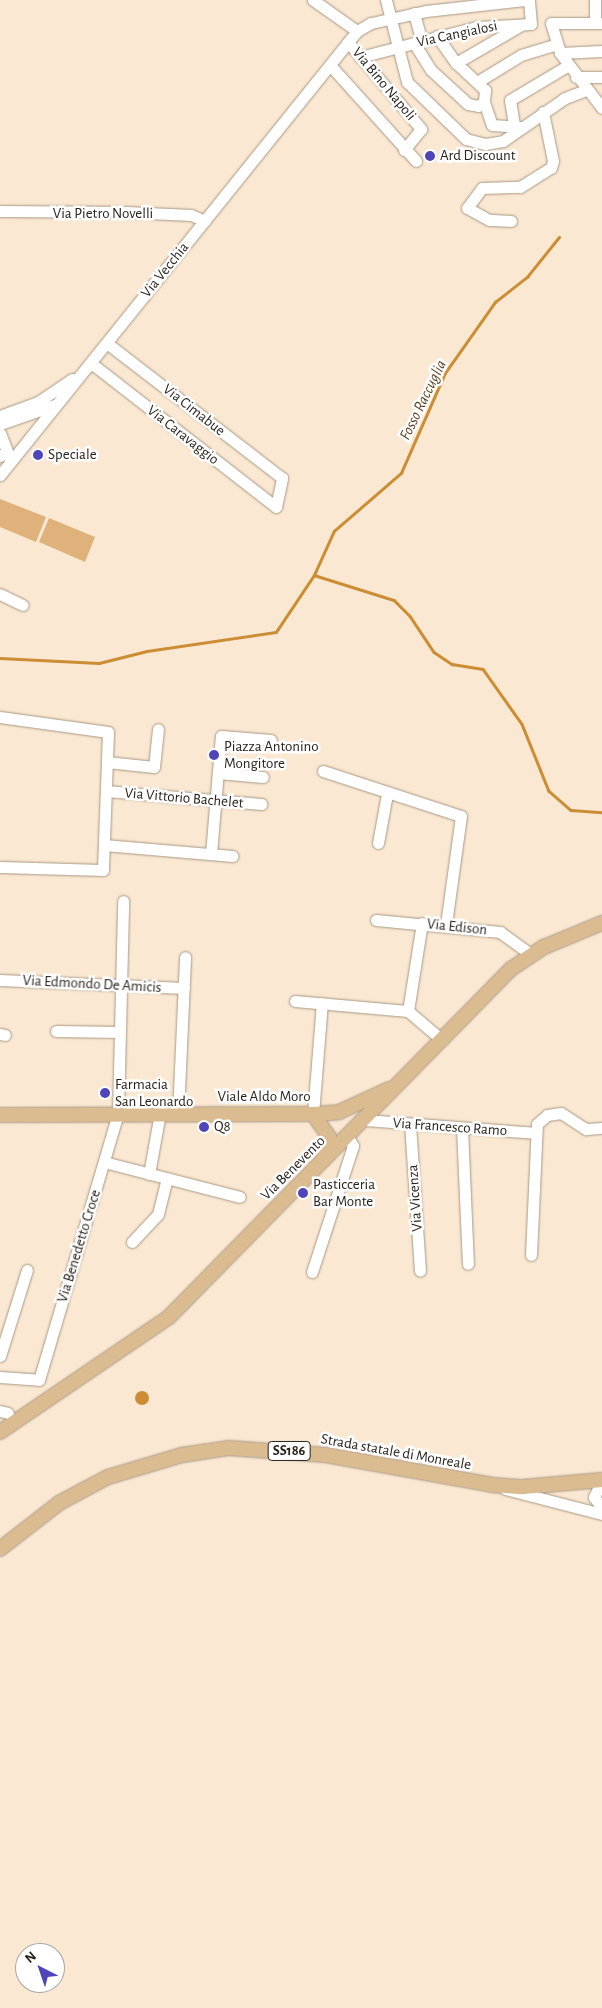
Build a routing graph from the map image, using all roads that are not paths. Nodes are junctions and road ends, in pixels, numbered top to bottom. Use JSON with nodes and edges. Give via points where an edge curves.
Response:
{"nodes":[{"id":1,"x":313,"y":0,"type":"edge"},
{"id":2,"x":386,"y":0,"type":"edge"},
{"id":3,"x":524,"y":0,"type":"edge"},
{"id":4,"x":529,"y":0,"type":"edge"},
{"id":5,"x":595,"y":0,"type":"edge"},
{"id":6,"x":490,"y":1,"type":"edge"},
{"id":7,"x":414,"y":13,"type":"junction"},
{"id":8,"x":391,"y":19,"type":"junction"},
{"id":9,"x":599,"y":23,"type":"edge"},
{"id":10,"x":521,"y":26,"type":"junction"},
{"id":11,"x":357,"y":31,"type":"junction"},
{"id":12,"x":437,"y":36,"type":"junction"},
{"id":13,"x":348,"y":42,"type":"junction"},
{"id":14,"x":418,"y":42,"type":"junction"},
{"id":15,"x":398,"y":47,"type":"junction"},
{"id":16,"x":558,"y":49,"type":"junction"},
{"id":17,"x":602,"y":51,"type":"edge"},
{"id":18,"x":360,"y":56,"type":"junction"},
{"id":19,"x":456,"y":63,"type":"junction"},
{"id":20,"x":330,"y":65,"type":"junction"},
{"id":21,"x":567,"y":66,"type":"junction"},
{"id":22,"x":602,"y":76,"type":"edge"},
{"id":23,"x":576,"y":77,"type":"junction"},
{"id":24,"x":477,"y":82,"type":"junction"},
{"id":25,"x":586,"y":90,"type":"junction"},
{"id":26,"x":484,"y":102,"type":"junction"},
{"id":27,"x":600,"y":105,"type":"edge"},
{"id":28,"x":543,"y":112,"type":"junction"},
{"id":29,"x":518,"y":126,"type":"junction"},
{"id":30,"x":404,"y":150,"type":"junction"},
{"id":31,"x":416,"y":161,"type":"dead end"},
{"id":32,"x":0,"y":212,"type":"edge"},
{"id":33,"x":205,"y":221,"type":"junction"},
{"id":34,"x":511,"y":221,"type":"dead end"},
{"id":35,"x":107,"y":343,"type":"junction"},
{"id":36,"x":91,"y":363,"type":"junction"},
{"id":37,"x":58,"y":404,"type":"junction"},
{"id":38,"x":0,"y":416,"type":"edge"},
{"id":39,"x":0,"y":424,"type":"edge"},
{"id":40,"x":0,"y":433,"type":"edge"},
{"id":41,"x":11,"y":461,"type":"junction"},
{"id":42,"x":0,"y":475,"type":"edge"},
{"id":43,"x":276,"y":507,"type":"joint"},
{"id":44,"x":0,"y":594,"type":"edge"},
{"id":45,"x":23,"y":605,"type":"dead end"},
{"id":46,"x":0,"y":717,"type":"edge"},
{"id":47,"x":158,"y":730,"type":"dead end"},
{"id":48,"x":270,"y":740,"type":"dead end"},
{"id":49,"x":107,"y":762,"type":"junction"},
{"id":50,"x":323,"y":771,"type":"dead end"},
{"id":51,"x":221,"y":774,"type":"junction"},
{"id":52,"x":263,"y":777,"type":"dead end"},
{"id":53,"x":106,"y":791,"type":"junction"},
{"id":54,"x":386,"y":794,"type":"junction"},
{"id":55,"x":217,"y":799,"type":"junction"},
{"id":56,"x":261,"y":804,"type":"dead end"},
{"id":57,"x":378,"y":843,"type":"dead end"},
{"id":58,"x":104,"y":845,"type":"junction"},
{"id":59,"x":211,"y":854,"type":"junction"},
{"id":60,"x":233,"y":856,"type":"dead end"},
{"id":61,"x":0,"y":866,"type":"edge"},
{"id":62,"x":123,"y":901,"type":"dead end"},
{"id":63,"x":376,"y":920,"type":"dead end"},
{"id":64,"x":422,"y":923,"type":"junction"},
{"id":65,"x":602,"y":923,"type":"edge"},
{"id":66,"x":446,"y":924,"type":"junction"},
{"id":67,"x":530,"y":954,"type":"junction"},
{"id":68,"x":185,"y":957,"type":"dead end"},
{"id":69,"x":0,"y":980,"type":"edge"},
{"id":70,"x":121,"y":986,"type":"junction"},
{"id":71,"x":184,"y":988,"type":"junction"},
{"id":72,"x":295,"y":1001,"type":"dead end"},
{"id":73,"x":322,"y":1003,"type":"junction"},
{"id":74,"x":408,"y":1011,"type":"junction"},
{"id":75,"x":56,"y":1031,"type":"dead end"},
{"id":76,"x":120,"y":1032,"type":"junction"},
{"id":77,"x":442,"y":1040,"type":"junction"},
{"id":78,"x":400,"y":1083,"type":"junction"},
{"id":79,"x":340,"y":1112,"type":"junction"},
{"id":80,"x":118,"y":1113,"type":"junction"},
{"id":81,"x":160,"y":1113,"type":"junction"},
{"id":82,"x":178,"y":1113,"type":"junction"},
{"id":83,"x":0,"y":1114,"type":"edge"},
{"id":84,"x":313,"y":1114,"type":"junction"},
{"id":85,"x":364,"y":1120,"type":"junction"},
{"id":86,"x":410,"y":1124,"type":"junction"},
{"id":87,"x":462,"y":1128,"type":"junction"},
{"id":88,"x":602,"y":1128,"type":"edge"},
{"id":89,"x":535,"y":1133,"type":"junction"},
{"id":90,"x":329,"y":1137,"type":"junction"},
{"id":91,"x":348,"y":1137,"type":"junction"},
{"id":92,"x":104,"y":1162,"type":"junction"},
{"id":93,"x":321,"y":1163,"type":"junction"},
{"id":94,"x":150,"y":1174,"type":"junction"},
{"id":95,"x":167,"y":1178,"type":"junction"},
{"id":96,"x":240,"y":1197,"type":"dead end"},
{"id":97,"x":132,"y":1242,"type":"dead end"},
{"id":98,"x":531,"y":1255,"type":"dead end"},
{"id":99,"x":468,"y":1264,"type":"dead end"},
{"id":100,"x":27,"y":1270,"type":"dead end"},
{"id":101,"x":420,"y":1271,"type":"dead end"},
{"id":102,"x":312,"y":1272,"type":"dead end"},
{"id":103,"x":0,"y":1356,"type":"edge"},
{"id":104,"x":0,"y":1377,"type":"edge"},
{"id":105,"x":0,"y":1432,"type":"edge"},
{"id":106,"x":600,"y":1480,"type":"edge"},
{"id":107,"x":492,"y":1484,"type":"junction"},
{"id":108,"x":602,"y":1508,"type":"edge"},
{"id":109,"x":602,"y":1514,"type":"edge"},
{"id":110,"x":0,"y":1550,"type":"edge"}],
"edges":[{"from":1,"to":11,"type":"street"},
{"from":2,"to":8,"type":"street"},
{"from":3,"to":6,"type":"street"},
{"from":4,"to":10,"type":"street","via":[[531,24]]},
{"from":5,"to":9,"type":"street"},
{"from":6,"to":7,"type":"street"},
{"from":7,"to":8,"type":"street"},
{"from":7,"to":14,"type":"street"},
{"from":8,"to":11,"type":"street"},
{"from":8,"to":15,"type":"street"},
{"from":9,"to":16,"type":"street","via":[[551,23]]},
{"from":10,"to":12,"type":"street","name":"Via Cangialosi","via":[[477,27]]},
{"from":10,"to":19,"type":"street"},
{"from":11,"to":13,"type":"street","name":"Via Vecchia"},
{"from":12,"to":14,"type":"street","name":"Via Cangialosi"},
{"from":12,"to":19,"type":"street"},
{"from":13,"to":18,"type":"street","name":"Via Bino Napoli"},
{"from":13,"to":20,"type":"street","name":"Via Vecchia"},
{"from":14,"to":15,"type":"street","name":"Via Cangialosi"},
{"from":14,"to":26,"type":"street","via":[[431,70],[468,104],[478,106]]},
{"from":15,"to":18,"type":"street","name":"Via Cangialosi"},
{"from":15,"to":29,"type":"street","via":[[407,82],[417,96],[473,142],[497,143]]},
{"from":16,"to":17,"type":"street"},
{"from":16,"to":21,"type":"street"},
{"from":16,"to":24,"type":"street","via":[[521,55]]},
{"from":18,"to":30,"type":"street","name":"Via Bino Napoli","via":[[421,128]]},
{"from":19,"to":24,"type":"street"},
{"from":20,"to":30,"type":"street"},
{"from":20,"to":33,"type":"street","name":"Via Vecchia"},
{"from":21,"to":23,"type":"street"},
{"from":21,"to":29,"type":"street","via":[[510,100]]},
{"from":22,"to":23,"type":"street"},
{"from":23,"to":25,"type":"street"},
{"from":24,"to":26,"type":"street","via":[[486,90]]},
{"from":25,"to":27,"type":"street"},
{"from":25,"to":28,"type":"street"},
{"from":26,"to":29,"type":"street","via":[[494,127]]},
{"from":28,"to":29,"type":"street"},
{"from":28,"to":34,"type":"street","via":[[554,161],[551,168],[520,187],[482,188],[467,208],[489,220]]},
{"from":30,"to":31,"type":"street"},
{"from":32,"to":33,"type":"street","name":"Via Pietro Novelli","via":[[126,212],[190,215]]},
{"from":33,"to":35,"type":"street","name":"Via Vecchia"},
{"from":35,"to":36,"type":"street","name":"Via Vecchia"},
{"from":35,"to":43,"type":"street","name":"Via Cimabue","via":[[282,478]]},
{"from":36,"to":37,"type":"street","name":"Via Vecchia"},
{"from":36,"to":38,"type":"street","via":[[38,402]]},
{"from":36,"to":43,"type":"street","name":"Via Caravaggio"},
{"from":37,"to":39,"type":"street"},
{"from":37,"to":41,"type":"street","name":"Via Vecchia"},
{"from":40,"to":41,"type":"street"},
{"from":41,"to":42,"type":"street","name":"Via Vecchia"},
{"from":44,"to":45,"type":"street"},
{"from":46,"to":49,"type":"street","via":[[108,732]]},
{"from":47,"to":49,"type":"street","via":[[154,767]]},
{"from":48,"to":51,"type":"street","via":[[222,736]]},
{"from":49,"to":53,"type":"street"},
{"from":50,"to":54,"type":"street"},
{"from":51,"to":52,"type":"street"},
{"from":51,"to":55,"type":"street"},
{"from":53,"to":55,"type":"street","name":"Via Vittorio Bachelet"},
{"from":53,"to":58,"type":"street"},
{"from":54,"to":57,"type":"street"},
{"from":54,"to":66,"type":"street","via":[[461,816]]},
{"from":55,"to":56,"type":"street","name":"Via Vittorio Bachelet"},
{"from":55,"to":59,"type":"street"},
{"from":58,"to":59,"type":"street"},
{"from":58,"to":61,"type":"street","via":[[103,870]]},
{"from":59,"to":60,"type":"street"},
{"from":62,"to":70,"type":"street","name":"Via Benedetto Croce"},
{"from":63,"to":64,"type":"street","name":"Via Edison"},
{"from":64,"to":66,"type":"street","name":"Via Edison"},
{"from":64,"to":74,"type":"street"},
{"from":65,"to":67,"type":"main road","name":"Via Benevento"},
{"from":66,"to":67,"type":"street","name":"Via Edison","via":[[500,932]]},
{"from":67,"to":77,"type":"main road","name":"Via Benevento"},
{"from":68,"to":71,"type":"street"},
{"from":69,"to":70,"type":"street","name":"Via Edmondo De Amicis"},
{"from":70,"to":71,"type":"street","name":"Via Edmondo De Amicis"},
{"from":70,"to":76,"type":"street","name":"Via Benedetto Croce"},
{"from":71,"to":82,"type":"street"},
{"from":72,"to":73,"type":"street"},
{"from":73,"to":74,"type":"street"},
{"from":73,"to":84,"type":"street"},
{"from":74,"to":77,"type":"street"},
{"from":75,"to":76,"type":"street"},
{"from":76,"to":80,"type":"street","name":"Via Benedetto Croce"},
{"from":77,"to":78,"type":"main road","name":"Via Benevento"},
{"from":78,"to":79,"type":"main road","name":"Viale Aldo Moro"},
{"from":78,"to":85,"type":"main road","name":"Via Benevento"},
{"from":79,"to":84,"type":"main road","name":"Viale Aldo Moro"},
{"from":79,"to":90,"type":"main road"},
{"from":79,"to":91,"type":"main road"},
{"from":80,"to":81,"type":"main road","name":"Viale Aldo Moro"},
{"from":80,"to":83,"type":"main road","name":"Viale Aldo Moro"},
{"from":80,"to":92,"type":"street","name":"Via Benedetto Croce"},
{"from":81,"to":82,"type":"main road","name":"Viale Aldo Moro"},
{"from":81,"to":94,"type":"street"},
{"from":82,"to":84,"type":"main road","name":"Viale Aldo Moro"},
{"from":84,"to":90,"type":"main road"},
{"from":85,"to":86,"type":"street","name":"Via Francesco Ramo"},
{"from":85,"to":91,"type":"main road","name":"Via Benevento"},
{"from":86,"to":87,"type":"street","name":"Via Francesco Ramo"},
{"from":86,"to":101,"type":"street","name":"Via Vicenza"},
{"from":87,"to":89,"type":"street","name":"Via Francesco Ramo"},
{"from":87,"to":99,"type":"street"},
{"from":88,"to":89,"type":"street","via":[[586,1129],[556,1113],[540,1121]]},
{"from":89,"to":98,"type":"street"},
{"from":90,"to":93,"type":"main road"},
{"from":91,"to":93,"type":"main road","name":"Via Benevento"},
{"from":91,"to":102,"type":"street","via":[[353,1146]]},
{"from":92,"to":94,"type":"street"},
{"from":92,"to":104,"type":"street","name":"Via Benedetto Croce","via":[[39,1380]]},
{"from":93,"to":105,"type":"main road","name":"Via Benevento","via":[[151,1333]]},
{"from":94,"to":95,"type":"street"},
{"from":95,"to":96,"type":"street"},
{"from":95,"to":97,"type":"street","via":[[158,1214]]},
{"from":100,"to":103,"type":"street"},
{"from":106,"to":107,"type":"main road","name":"Strada statale di Monreale","number":"SS186","via":[[523,1487]]},
{"from":106,"to":108,"type":"street","via":[[594,1497]]},
{"from":107,"to":109,"type":"street","via":[[570,1509]]},
{"from":107,"to":110,"type":"main road","name":"Strada statale di Monreale","number":"SS186","via":[[326,1455],[229,1448],[182,1455],[108,1477],[59,1502]]}]}
